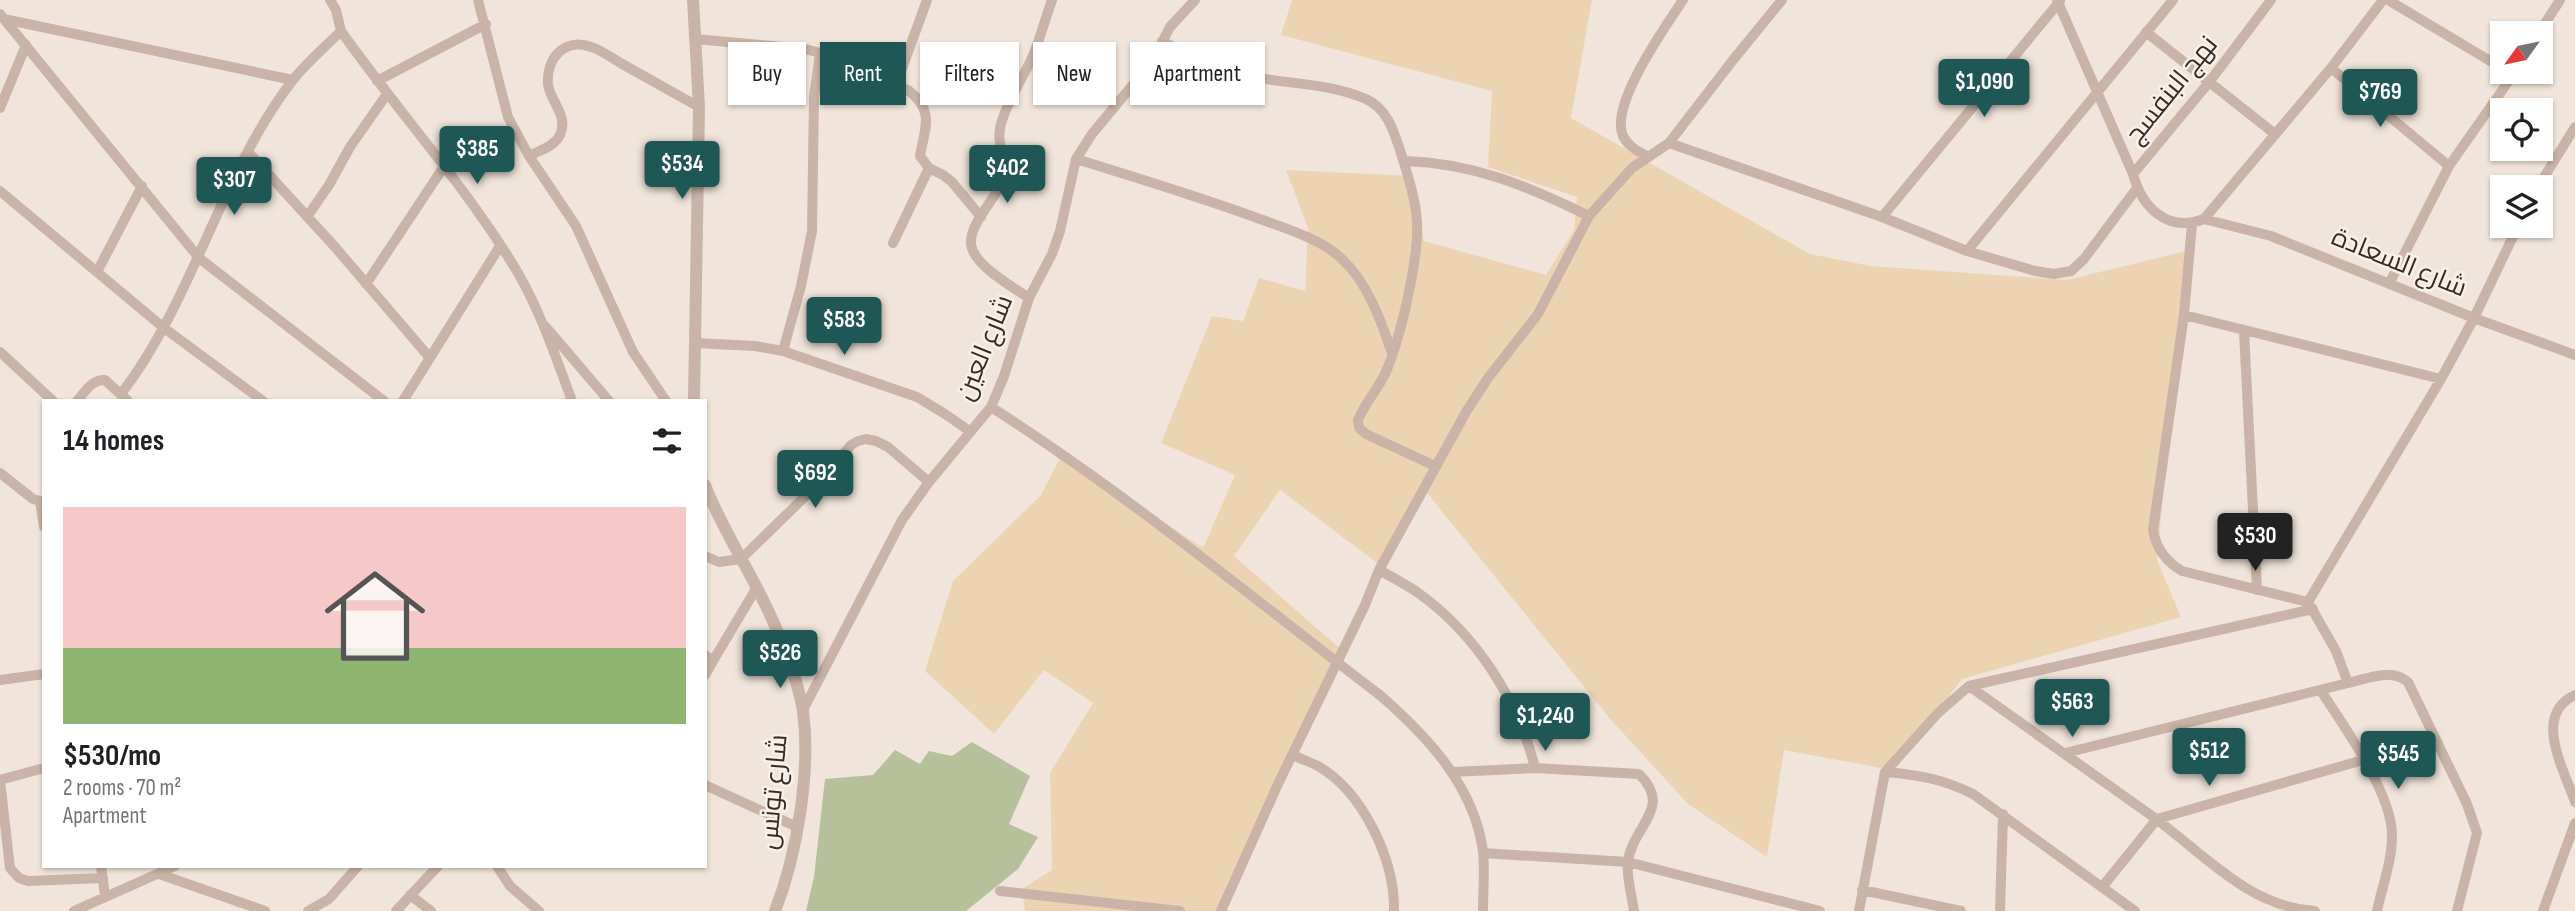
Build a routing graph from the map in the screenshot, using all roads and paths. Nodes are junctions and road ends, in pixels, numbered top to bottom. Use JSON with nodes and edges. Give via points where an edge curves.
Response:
{"nodes":[{"id":1,"x":346,"y":0,"type":"edge"},
{"id":2,"x":478,"y":0,"type":"edge"},
{"id":3,"x":693,"y":0,"type":"edge"},
{"id":4,"x":927,"y":0,"type":"edge"},
{"id":5,"x":1052,"y":0,"type":"edge"},
{"id":6,"x":1195,"y":0,"type":"edge"},
{"id":7,"x":1683,"y":0,"type":"edge"},
{"id":8,"x":1782,"y":0,"type":"edge"},
{"id":9,"x":2173,"y":0,"type":"edge"},
{"id":10,"x":2272,"y":0,"type":"edge"},
{"id":11,"x":2386,"y":0,"type":"edge"},
{"id":12,"x":2560,"y":0,"type":"edge"},
{"id":13,"x":2059,"y":1,"type":"edge"},
{"id":14,"x":333,"y":5,"type":"edge"},
{"id":15,"x":2,"y":17,"type":"edge"},
{"id":16,"x":2547,"y":21,"type":"edge"},
{"id":17,"x":486,"y":24,"type":"junction"},
{"id":18,"x":341,"y":31,"type":"junction"},
{"id":19,"x":2146,"y":32,"type":"junction"},
{"id":20,"x":695,"y":39,"type":"junction"},
{"id":21,"x":1161,"y":41,"type":"junction"},
{"id":22,"x":26,"y":45,"type":"junction"},
{"id":23,"x":820,"y":53,"type":"joint"},
{"id":24,"x":906,"y":58,"type":"edge"},
{"id":25,"x":2490,"y":61,"type":"edge"},
{"id":26,"x":2331,"y":68,"type":"junction"},
{"id":27,"x":293,"y":80,"type":"junction"},
{"id":28,"x":377,"y":81,"type":"junction"},
{"id":29,"x":2210,"y":82,"type":"junction"},
{"id":30,"x":2505,"y":84,"type":"edge"},
{"id":31,"x":906,"y":91,"type":"edge"},
{"id":32,"x":2097,"y":93,"type":"junction"},
{"id":33,"x":387,"y":94,"type":"junction"},
{"id":34,"x":699,"y":107,"type":"junction"},
{"id":35,"x":0,"y":108,"type":"edge"},
{"id":36,"x":2575,"y":127,"type":"edge"},
{"id":37,"x":2275,"y":134,"type":"junction"},
{"id":38,"x":1669,"y":143,"type":"junction"},
{"id":39,"x":249,"y":153,"type":"junction"},
{"id":40,"x":529,"y":156,"type":"junction"},
{"id":41,"x":1647,"y":156,"type":"junction"},
{"id":42,"x":1076,"y":159,"type":"junction"},
{"id":43,"x":1404,"y":161,"type":"junction"},
{"id":44,"x":2449,"y":166,"type":"junction"},
{"id":45,"x":443,"y":168,"type":"junction"},
{"id":46,"x":929,"y":168,"type":"junction"},
{"id":47,"x":2133,"y":174,"type":"junction"},
{"id":48,"x":2545,"y":175,"type":"edge"},
{"id":49,"x":142,"y":186,"type":"junction"},
{"id":50,"x":2137,"y":188,"type":"junction"},
{"id":51,"x":0,"y":191,"type":"edge"},
{"id":52,"x":1589,"y":216,"type":"junction"},
{"id":53,"x":307,"y":217,"type":"junction"},
{"id":54,"x":981,"y":217,"type":"junction"},
{"id":55,"x":1882,"y":217,"type":"junction"},
{"id":56,"x":2204,"y":219,"type":"junction"},
{"id":57,"x":2192,"y":224,"type":"junction"},
{"id":58,"x":2512,"y":238,"type":"edge"},
{"id":59,"x":893,"y":243,"type":"dead end"},
{"id":60,"x":500,"y":246,"type":"junction"},
{"id":61,"x":1967,"y":251,"type":"junction"},
{"id":62,"x":199,"y":258,"type":"junction"},
{"id":63,"x":97,"y":272,"type":"junction"},
{"id":64,"x":366,"y":284,"type":"junction"},
{"id":65,"x":2389,"y":284,"type":"junction"},
{"id":66,"x":1028,"y":298,"type":"junction"},
{"id":67,"x":2184,"y":315,"type":"junction"},
{"id":68,"x":2474,"y":318,"type":"junction"},
{"id":69,"x":543,"y":323,"type":"junction"},
{"id":70,"x":164,"y":328,"type":"junction"},
{"id":71,"x":2245,"y":331,"type":"junction"},
{"id":72,"x":695,"y":343,"type":"junction"},
{"id":73,"x":783,"y":352,"type":"junction"},
{"id":74,"x":1392,"y":353,"type":"junction"},
{"id":75,"x":1,"y":355,"type":"edge"},
{"id":76,"x":2575,"y":355,"type":"edge"},
{"id":77,"x":430,"y":358,"type":"junction"},
{"id":78,"x":2441,"y":379,"type":"junction"},
{"id":79,"x":125,"y":398,"type":"edge"},
{"id":80,"x":51,"y":399,"type":"edge"},
{"id":81,"x":79,"y":399,"type":"edge"},
{"id":82,"x":260,"y":399,"type":"edge"},
{"id":83,"x":381,"y":399,"type":"edge"},
{"id":84,"x":404,"y":399,"type":"edge"},
{"id":85,"x":571,"y":399,"type":"edge"},
{"id":86,"x":607,"y":399,"type":"edge"},
{"id":87,"x":665,"y":399,"type":"edge"},
{"id":88,"x":694,"y":399,"type":"edge"},
{"id":89,"x":991,"y":407,"type":"junction"},
{"id":90,"x":971,"y":432,"type":"junction"},
{"id":91,"x":1435,"y":466,"type":"junction"},
{"id":92,"x":0,"y":473,"type":"edge"},
{"id":93,"x":929,"y":482,"type":"junction"},
{"id":94,"x":707,"y":490,"type":"edge"},
{"id":95,"x":42,"y":501,"type":"edge"},
{"id":96,"x":707,"y":557,"type":"edge"},
{"id":97,"x":741,"y":559,"type":"junction"},
{"id":98,"x":1379,"y":570,"type":"junction"},
{"id":99,"x":757,"y":587,"type":"junction"},
{"id":100,"x":2257,"y":590,"type":"junction"},
{"id":101,"x":2311,"y":606,"type":"junction"},
{"id":102,"x":709,"y":658,"type":"edge"},
{"id":103,"x":1337,"y":662,"type":"junction"},
{"id":104,"x":42,"y":674,"type":"edge"},
{"id":105,"x":0,"y":680,"type":"edge"},
{"id":106,"x":2348,"y":683,"type":"junction"},
{"id":107,"x":1969,"y":686,"type":"junction"},
{"id":108,"x":2320,"y":691,"type":"junction"},
{"id":109,"x":2575,"y":695,"type":"edge"},
{"id":110,"x":803,"y":710,"type":"junction"},
{"id":111,"x":2065,"y":753,"type":"junction"},
{"id":112,"x":1293,"y":755,"type":"junction"},
{"id":113,"x":2363,"y":760,"type":"junction"},
{"id":114,"x":1535,"y":768,"type":"junction"},
{"id":115,"x":42,"y":769,"type":"edge"},
{"id":116,"x":1452,"y":772,"type":"junction"},
{"id":117,"x":1885,"y":772,"type":"junction"},
{"id":118,"x":0,"y":780,"type":"edge"},
{"id":119,"x":707,"y":786,"type":"edge"},
{"id":120,"x":2575,"y":802,"type":"edge"},
{"id":121,"x":2004,"y":814,"type":"junction"},
{"id":122,"x":2157,"y":819,"type":"junction"},
{"id":123,"x":2575,"y":823,"type":"edge"},
{"id":124,"x":797,"y":827,"type":"junction"},
{"id":125,"x":1483,"y":853,"type":"junction"},
{"id":126,"x":1628,"y":862,"type":"junction"},
{"id":127,"x":171,"y":868,"type":"edge"},
{"id":128,"x":356,"y":868,"type":"edge"},
{"id":129,"x":436,"y":868,"type":"edge"},
{"id":130,"x":498,"y":868,"type":"edge"},
{"id":131,"x":102,"y":872,"type":"edge"},
{"id":132,"x":159,"y":874,"type":"junction"},
{"id":133,"x":2103,"y":886,"type":"junction"},
{"id":134,"x":1862,"y":890,"type":"junction"},
{"id":135,"x":1000,"y":891,"type":"dead end"},
{"id":136,"x":410,"y":895,"type":"junction"},
{"id":137,"x":105,"y":896,"type":"junction"},
{"id":138,"x":74,"y":911,"type":"edge"},
{"id":139,"x":265,"y":911,"type":"edge"},
{"id":140,"x":309,"y":911,"type":"edge"},
{"id":141,"x":396,"y":911,"type":"edge"},
{"id":142,"x":431,"y":911,"type":"edge"},
{"id":143,"x":539,"y":911,"type":"edge"},
{"id":144,"x":775,"y":911,"type":"edge"},
{"id":145,"x":1180,"y":911,"type":"edge"},
{"id":146,"x":1221,"y":911,"type":"edge"},
{"id":147,"x":1394,"y":911,"type":"edge"},
{"id":148,"x":1483,"y":911,"type":"edge"},
{"id":149,"x":1634,"y":911,"type":"edge"},
{"id":150,"x":1820,"y":911,"type":"edge"},
{"id":151,"x":1859,"y":911,"type":"edge"},
{"id":152,"x":1961,"y":911,"type":"edge"},
{"id":153,"x":2000,"y":911,"type":"edge"},
{"id":154,"x":2135,"y":911,"type":"edge"},
{"id":155,"x":2315,"y":911,"type":"edge"},
{"id":156,"x":2377,"y":911,"type":"edge"},
{"id":157,"x":2456,"y":911,"type":"edge"},
{"id":158,"x":2543,"y":911,"type":"edge"}],
"edges":[{"from":1,"to":14,"type":"street"},
{"from":2,"to":17,"type":"street"},
{"from":3,"to":20,"type":"street"},
{"from":4,"to":24,"type":"street"},
{"from":5,"to":54,"type":"street","via":[[1000,127],[1003,177]]},
{"from":6,"to":21,"type":"street","name":"شارع العين"},
{"from":7,"to":41,"type":"street","via":[[1623,108],[1623,136]]},
{"from":8,"to":38,"type":"street"},
{"from":9,"to":19,"type":"street"},
{"from":10,"to":29,"type":"street","name":"نهج البنفسج"},
{"from":11,"to":25,"type":"street"},
{"from":11,"to":26,"type":"street"},
{"from":12,"to":16,"type":"street"},
{"from":13,"to":32,"type":"street"},
{"from":13,"to":55,"type":"street"},
{"from":14,"to":18,"type":"street"},
{"from":15,"to":22,"type":"street"},
{"from":15,"to":27,"type":"street"},
{"from":17,"to":28,"type":"street"},
{"from":17,"to":40,"type":"street","via":[[502,100]]},
{"from":18,"to":27,"type":"street"},
{"from":18,"to":28,"type":"street"},
{"from":19,"to":29,"type":"street"},
{"from":19,"to":32,"type":"street"},
{"from":20,"to":23,"type":"street"},
{"from":20,"to":34,"type":"street"},
{"from":21,"to":42,"type":"street","name":"شارع العين","via":[[1152,63]]},
{"from":21,"to":43,"type":"street","via":[[1231,72],[1318,84],[1368,100],[1381,109],[1392,127]]},
{"from":22,"to":35,"type":"street"},
{"from":22,"to":49,"type":"street"},
{"from":23,"to":73,"type":"street","via":[[814,97],[812,231]]},
{"from":26,"to":37,"type":"street"},
{"from":26,"to":44,"type":"street"},
{"from":27,"to":39,"type":"street"},
{"from":28,"to":33,"type":"street"},
{"from":29,"to":37,"type":"street"},
{"from":29,"to":47,"type":"street","name":"نهج البنفسج"},
{"from":30,"to":44,"type":"street"},
{"from":31,"to":46,"type":"street","via":[[926,111],[920,156]]},
{"from":32,"to":47,"type":"street"},
{"from":32,"to":61,"type":"street"},
{"from":33,"to":45,"type":"street"},
{"from":33,"to":53,"type":"street"},
{"from":34,"to":40,"type":"street","via":[[589,46],[568,47],[557,52],[548,76],[548,88],[560,109],[560,134],[553,144]]},
{"from":34,"to":72,"type":"street"},
{"from":36,"to":48,"type":"street"},
{"from":37,"to":56,"type":"street"},
{"from":38,"to":41,"type":"street"},
{"from":38,"to":55,"type":"street"},
{"from":39,"to":53,"type":"street"},
{"from":39,"to":62,"type":"street"},
{"from":40,"to":87,"type":"street","via":[[576,226],[632,352]]},
{"from":41,"to":52,"type":"street"},
{"from":42,"to":66,"type":"street","name":"شارع العين","via":[[1056,243]]},
{"from":42,"to":74,"type":"street","via":[[1189,193],[1316,242],[1342,258],[1363,286]]},
{"from":43,"to":52,"type":"street","via":[[1439,162],[1479,171]]},
{"from":43,"to":74,"type":"street","via":[[1418,223]]},
{"from":44,"to":65,"type":"street"},
{"from":45,"to":60,"type":"street"},
{"from":45,"to":64,"type":"street"},
{"from":46,"to":54,"type":"street","via":[[952,182]]},
{"from":46,"to":59,"type":"street"},
{"from":47,"to":50,"type":"street"},
{"from":49,"to":62,"type":"street"},
{"from":49,"to":63,"type":"street"},
{"from":50,"to":57,"type":"street","via":[[2157,215],[2173,223]]},
{"from":50,"to":61,"type":"street","via":[[2071,271],[2035,271]]},
{"from":51,"to":63,"type":"street"},
{"from":52,"to":91,"type":"street","via":[[1538,314],[1488,378]]},
{"from":53,"to":64,"type":"street"},
{"from":54,"to":66,"type":"street","via":[[972,233],[974,254]]},
{"from":55,"to":61,"type":"street"},
{"from":56,"to":57,"type":"street"},
{"from":56,"to":65,"type":"street","name":"شارع السعادة","via":[[2271,236]]},
{"from":57,"to":67,"type":"street"},
{"from":58,"to":68,"type":"street"},
{"from":60,"to":69,"type":"street"},
{"from":60,"to":77,"type":"street"},
{"from":62,"to":70,"type":"street"},
{"from":62,"to":83,"type":"street"},
{"from":63,"to":70,"type":"street"},
{"from":64,"to":77,"type":"street"},
{"from":65,"to":68,"type":"street","name":"شارع السعادة"},
{"from":66,"to":89,"type":"street","name":"شارع العين"},
{"from":67,"to":71,"type":"street"},
{"from":67,"to":100,"type":"street","via":[[2153,530],[2155,543],[2182,571]]},
{"from":68,"to":76,"type":"street","name":"شارع السعادة"},
{"from":68,"to":78,"type":"street"},
{"from":69,"to":85,"type":"street"},
{"from":69,"to":86,"type":"street"},
{"from":70,"to":79,"type":"street"},
{"from":70,"to":82,"type":"street"},
{"from":71,"to":78,"type":"street"},
{"from":71,"to":100,"type":"street"},
{"from":72,"to":73,"type":"street"},
{"from":72,"to":88,"type":"street"},
{"from":73,"to":90,"type":"street","via":[[917,397]]},
{"from":74,"to":91,"type":"street","via":[[1385,374],[1357,420],[1359,428]]},
{"from":75,"to":80,"type":"street"},
{"from":77,"to":84,"type":"street"},
{"from":78,"to":101,"type":"street"},
{"from":79,"to":81,"type":"street","via":[[101,379]]},
{"from":89,"to":90,"type":"street","name":"شارع العين"},
{"from":89,"to":103,"type":"street","via":[[1147,517]]},
{"from":90,"to":93,"type":"street","name":"شارع العين"},
{"from":91,"to":98,"type":"street"},
{"from":92,"to":95,"type":"street"},
{"from":93,"to":97,"type":"street","via":[[888,447],[866,439],[858,441]]},
{"from":93,"to":110,"type":"street","name":"شارع العين","via":[[902,520]]},
{"from":94,"to":97,"type":"street","name":"شارع تونس"},
{"from":96,"to":97,"type":"street","via":[[719,562]]},
{"from":97,"to":99,"type":"street","name":"شارع تونس"},
{"from":98,"to":103,"type":"street"},
{"from":98,"to":114,"type":"street","via":[[1416,592],[1466,636],[1514,709]]},
{"from":99,"to":102,"type":"street"},
{"from":99,"to":110,"type":"street","name":"شارع تونس"},
{"from":100,"to":101,"type":"street"},
{"from":101,"to":106,"type":"street"},
{"from":101,"to":107,"type":"street"},
{"from":103,"to":112,"type":"street"},
{"from":103,"to":116,"type":"street","via":[[1411,722]]},
{"from":104,"to":105,"type":"street"},
{"from":106,"to":108,"type":"street"},
{"from":106,"to":157,"type":"street","via":[[2393,674],[2408,682],[2467,804],[2477,833]]},
{"from":107,"to":111,"type":"street"},
{"from":107,"to":117,"type":"street"},
{"from":108,"to":111,"type":"street"},
{"from":108,"to":113,"type":"street"},
{"from":109,"to":120,"type":"street","via":[[2561,703],[2551,728]]},
{"from":110,"to":124,"type":"street","name":"شارع تونس","via":[[805,757]]},
{"from":111,"to":122,"type":"street"},
{"from":112,"to":146,"type":"street"},
{"from":112,"to":147,"type":"street","via":[[1319,766],[1363,813],[1385,852]]},
{"from":113,"to":122,"type":"street"},
{"from":113,"to":156,"type":"street","via":[[2389,811],[2393,836]]},
{"from":114,"to":116,"type":"street"},
{"from":114,"to":126,"type":"street","via":[[1639,774],[1650,784],[1653,807]]},
{"from":115,"to":118,"type":"street"},
{"from":116,"to":125,"type":"street","via":[[1472,808]]},
{"from":117,"to":121,"type":"street","via":[[1951,783]]},
{"from":117,"to":134,"type":"street"},
{"from":118,"to":131,"type":"street","via":[[14,874],[40,882]]},
{"from":119,"to":124,"type":"street"},
{"from":121,"to":133,"type":"street"},
{"from":121,"to":153,"type":"street"},
{"from":122,"to":133,"type":"street"},
{"from":122,"to":155,"type":"street","via":[[2257,894]]},
{"from":123,"to":158,"type":"street"},
{"from":124,"to":144,"type":"street","name":"شارع تونس"},
{"from":125,"to":126,"type":"street"},
{"from":125,"to":148,"type":"street"},
{"from":126,"to":149,"type":"street"},
{"from":126,"to":150,"type":"street"},
{"from":127,"to":132,"type":"street"},
{"from":128,"to":140,"type":"street","via":[[329,899]]},
{"from":129,"to":136,"type":"street"},
{"from":130,"to":143,"type":"street","via":[[518,895]]},
{"from":131,"to":137,"type":"street"},
{"from":132,"to":137,"type":"street"},
{"from":132,"to":139,"type":"street"},
{"from":133,"to":154,"type":"street"},
{"from":134,"to":151,"type":"street"},
{"from":134,"to":152,"type":"street"},
{"from":135,"to":145,"type":"street"},
{"from":136,"to":141,"type":"street"},
{"from":136,"to":142,"type":"street"},
{"from":137,"to":138,"type":"street"}]}
